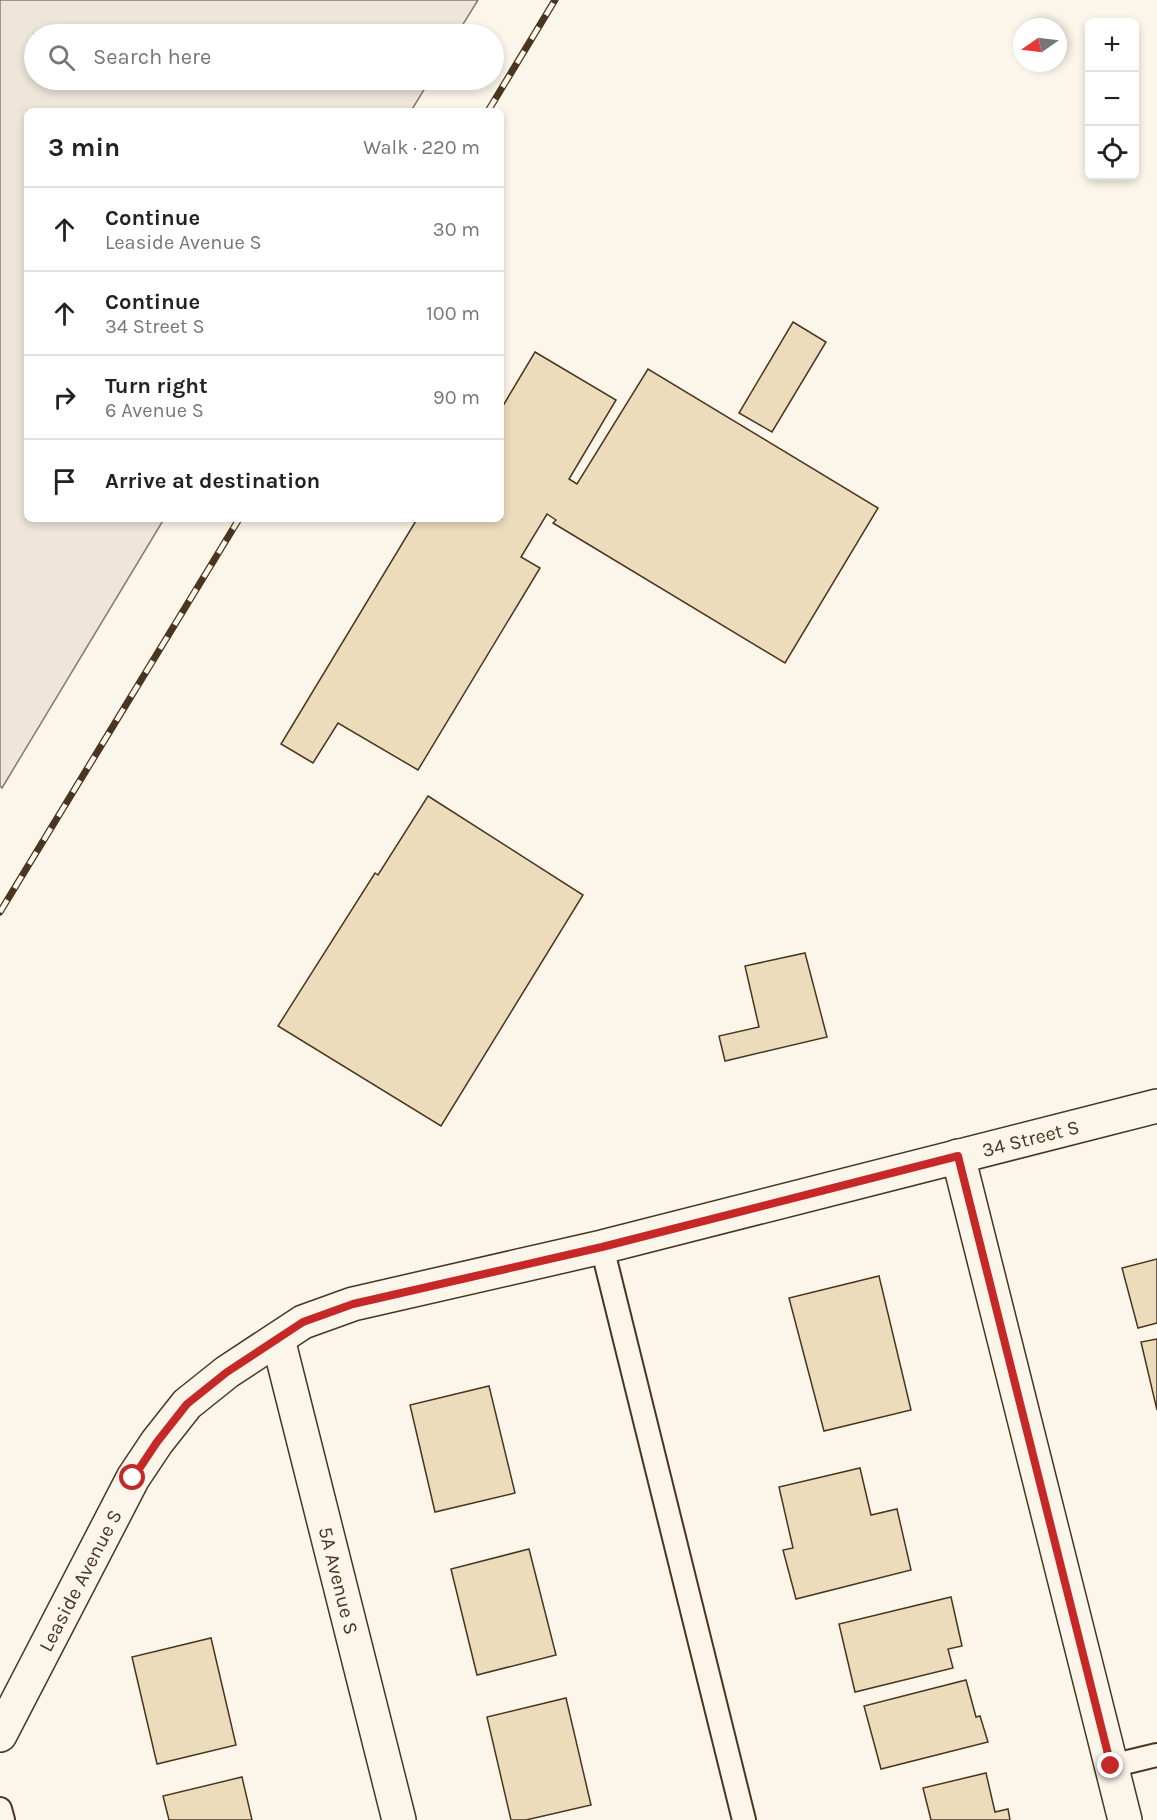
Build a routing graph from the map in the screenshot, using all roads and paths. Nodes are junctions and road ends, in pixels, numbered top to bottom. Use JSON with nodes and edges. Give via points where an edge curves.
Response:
{"nodes":[{"id":1,"x":1157,"y":1106,"type":"edge"},
{"id":2,"x":958,"y":1156,"type":"junction"},
{"id":3,"x":602,"y":1247,"type":"junction"},
{"id":4,"x":278,"y":1339,"type":"junction"},
{"id":5,"x":0,"y":1735,"type":"edge"},
{"id":6,"x":1157,"y":1755,"type":"edge"},
{"id":7,"x":1111,"y":1766,"type":"junction"},
{"id":8,"x":0,"y":1809,"type":"edge"},
{"id":9,"x":3,"y":1820,"type":"edge"},
{"id":10,"x":399,"y":1820,"type":"edge"},
{"id":11,"x":744,"y":1820,"type":"edge"},
{"id":12,"x":1125,"y":1820,"type":"edge"}],
"edges":[{"from":1,"to":2,"type":"street","name":"34 Street S"},
{"from":2,"to":3,"type":"street","name":"34 Street S"},
{"from":2,"to":7,"type":"street"},
{"from":3,"to":4,"type":"street","name":"34 Street S","via":[[353,1304],[303,1322]]},
{"from":3,"to":11,"type":"lane"},
{"from":4,"to":5,"type":"street","name":"Leaside Avenue S","via":[[187,1404],[157,1442],[133,1478]]},
{"from":4,"to":10,"type":"street","name":"5A Avenue S"},
{"from":6,"to":7,"type":"lane"},
{"from":7,"to":12,"type":"street"},
{"from":8,"to":9,"type":"lane"}]}
